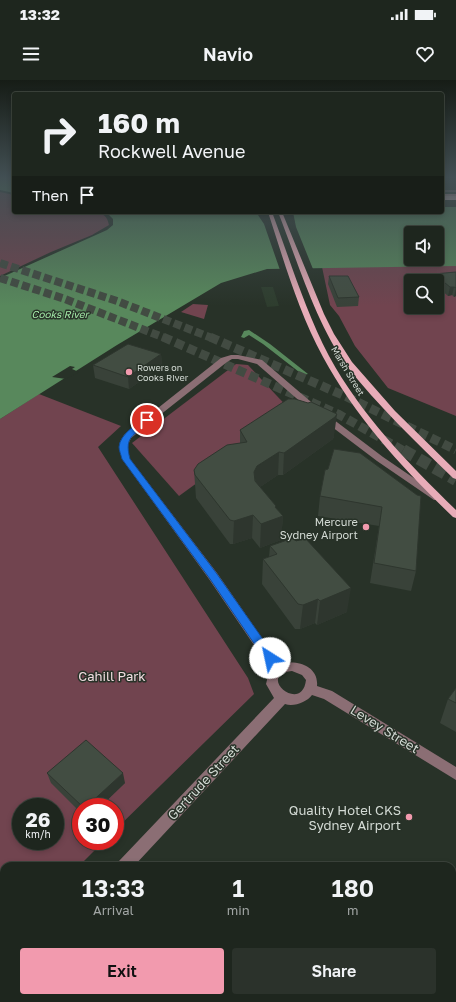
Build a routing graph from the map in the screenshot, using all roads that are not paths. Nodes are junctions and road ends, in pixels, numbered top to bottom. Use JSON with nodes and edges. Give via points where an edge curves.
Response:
{"nodes":[{"id":1,"x":269,"y":220,"type":"edge"},
{"id":2,"x":273,"y":220,"type":"edge"},
{"id":3,"x":283,"y":220,"type":"edge"},
{"id":4,"x":287,"y":220,"type":"edge"},
{"id":5,"x":287,"y":229,"type":"junction"},
{"id":6,"x":276,"y":230,"type":"junction"},
{"id":7,"x":456,"y":476,"type":"edge"},
{"id":8,"x":440,"y":500,"type":"junction"},
{"id":9,"x":456,"y":515,"type":"edge"},
{"id":10,"x":278,"y":670,"type":"junction"},
{"id":11,"x":311,"y":689,"type":"junction"},
{"id":12,"x":283,"y":697,"type":"junction"},
{"id":13,"x":456,"y":774,"type":"edge"},
{"id":14,"x":128,"y":862,"type":"edge"}],
"edges":[{"from":1,"to":6,"type":"main road"},
{"from":2,"to":6,"type":"main road"},
{"from":3,"to":5,"type":"main road","name":"Marsh Street"},
{"from":4,"to":5,"type":"main road"},
{"from":5,"to":7,"type":"main road","name":"Marsh Street","via":[[326,325],[349,363],[392,413]]},
{"from":6,"to":8,"type":"main road","name":"Marsh Street","via":[[320,345],[347,393],[393,450]]},
{"from":8,"to":9,"type":"main road","name":"Marsh Street"},
{"from":8,"to":10,"type":"street","name":"Marsh Street","via":[[331,423],[259,362],[242,357],[224,360],[130,433],[124,442],[123,452],[126,459],[213,576]]},
{"from":10,"to":11,"type":"street","via":[[293,666],[307,672],[312,680]]},
{"from":10,"to":12,"type":"street","via":[[274,674],[272,684]]},
{"from":11,"to":12,"type":"street","via":[[305,696],[294,700]]},
{"from":11,"to":13,"type":"street","name":"Levey Street","via":[[328,695]]},
{"from":12,"to":14,"type":"street","name":"Gertrude Street"}]}
